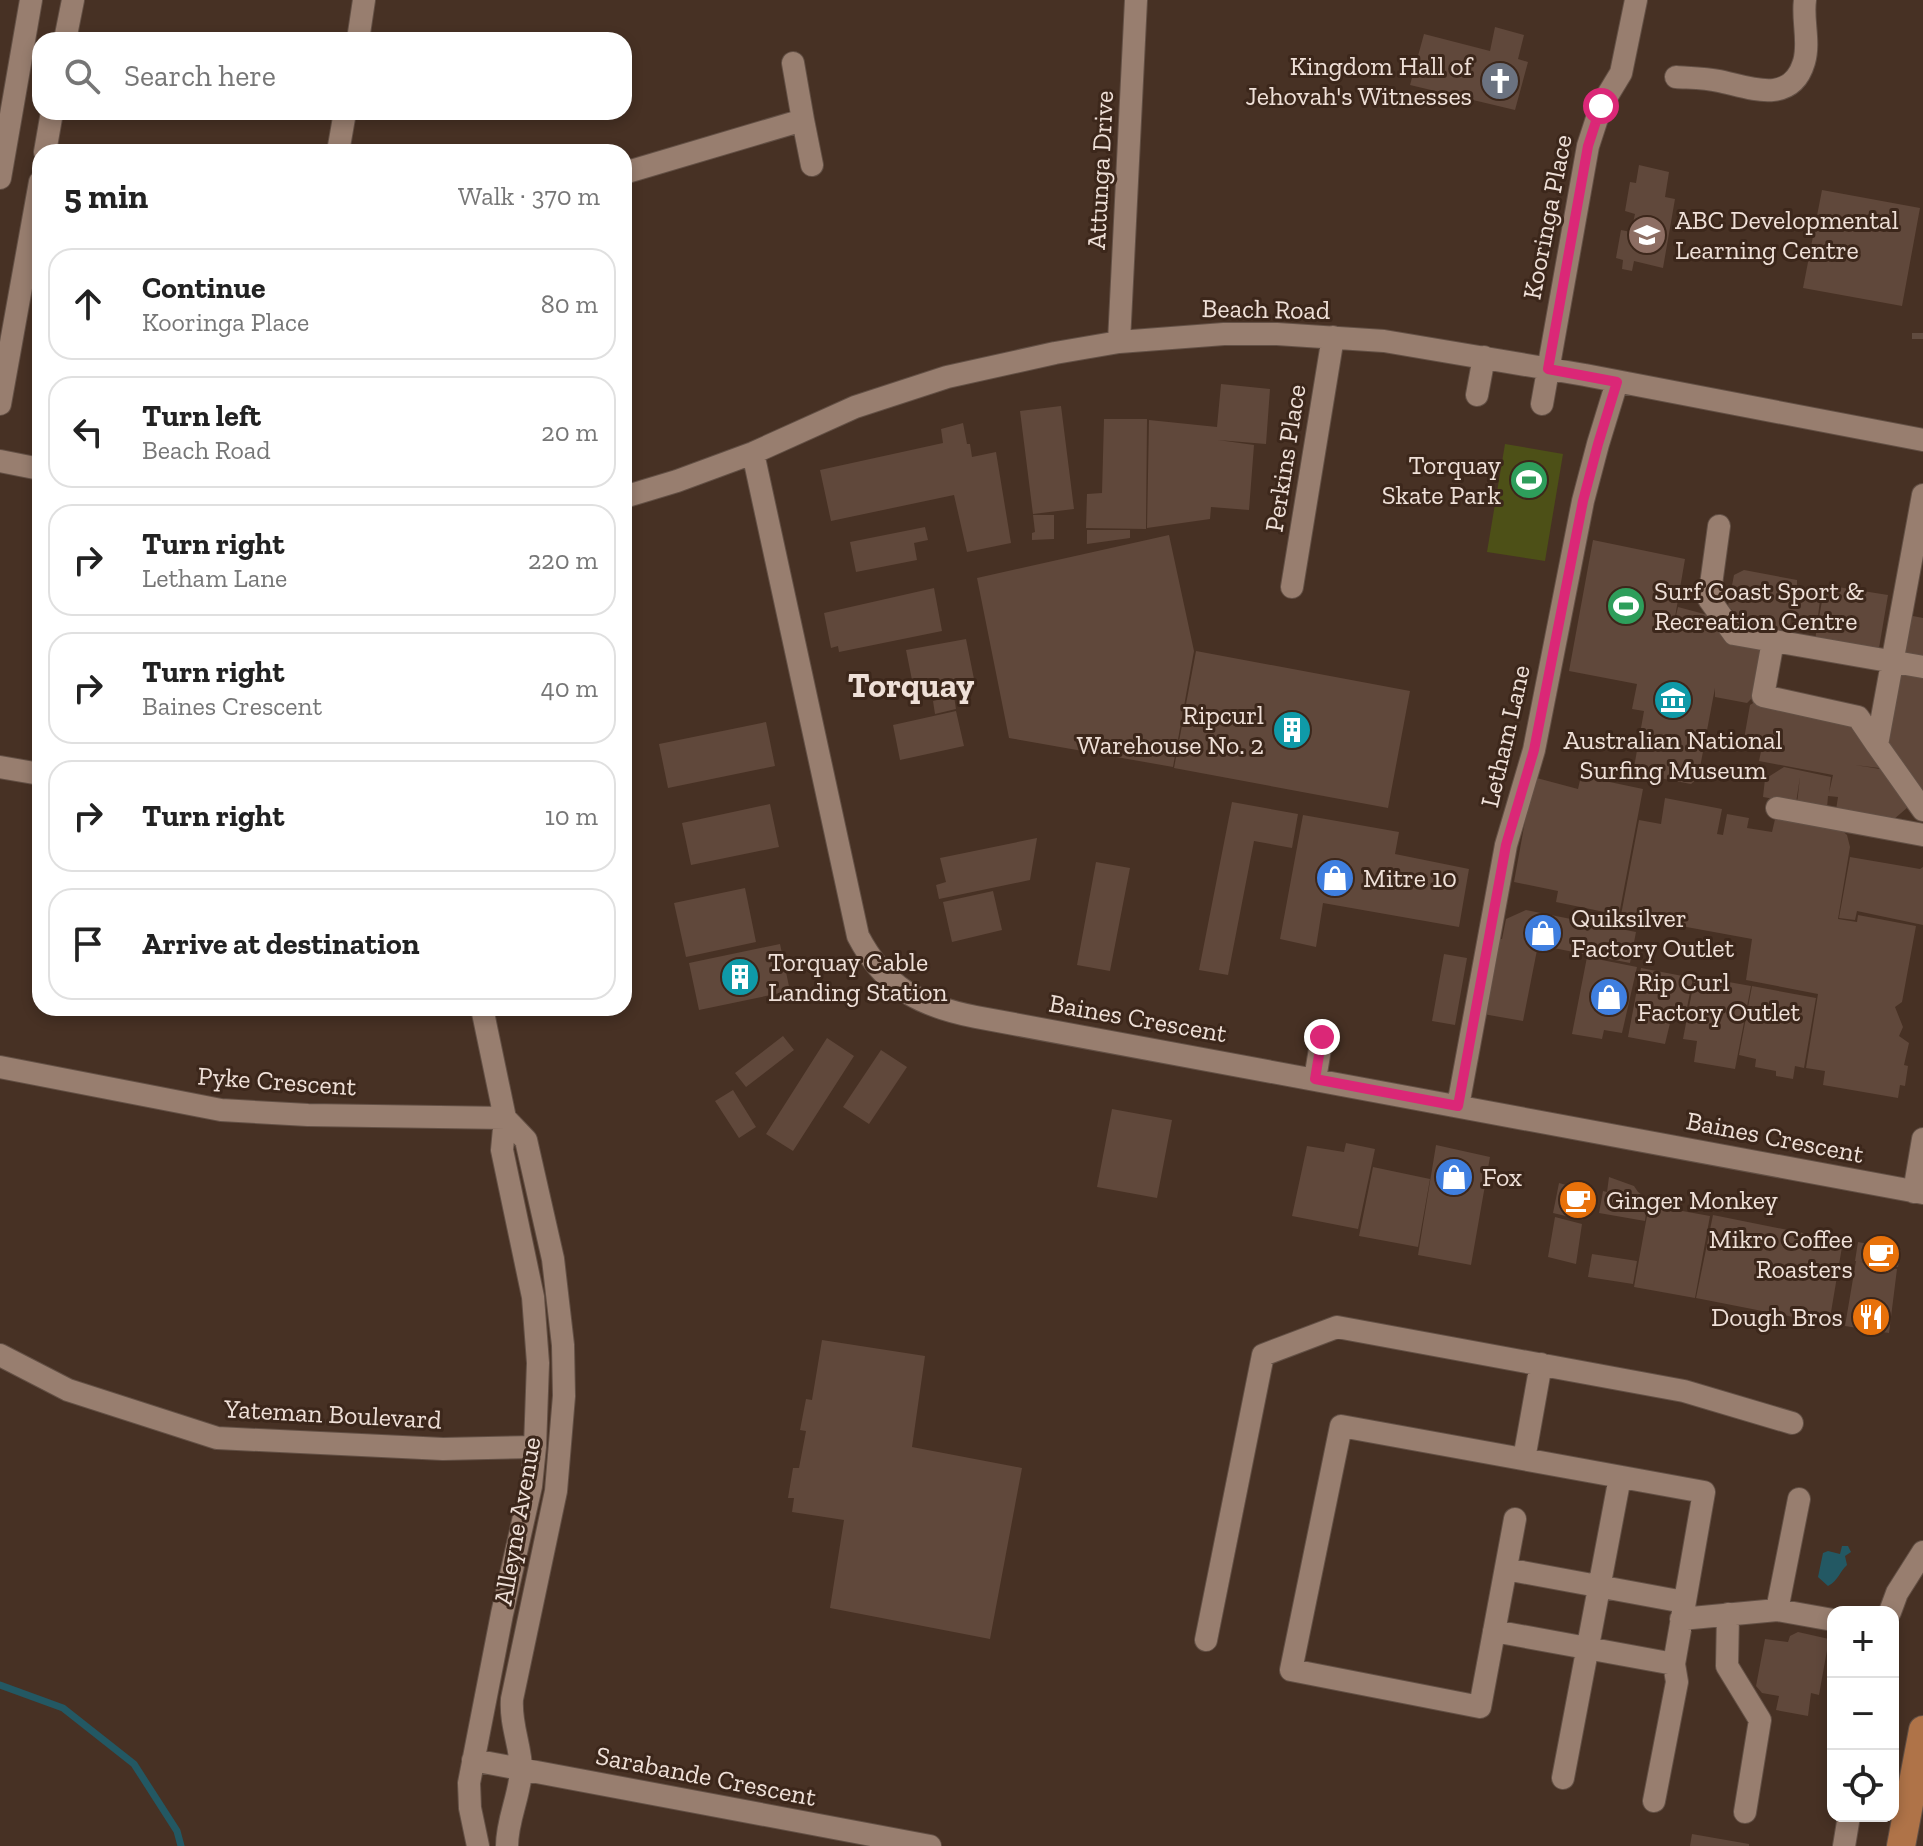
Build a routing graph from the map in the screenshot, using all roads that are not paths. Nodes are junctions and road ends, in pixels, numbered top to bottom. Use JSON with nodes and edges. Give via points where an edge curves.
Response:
{"nodes":[{"id":1,"x":31,"y":0,"type":"edge"},
{"id":2,"x":73,"y":0,"type":"edge"},
{"id":3,"x":364,"y":0,"type":"edge"},
{"id":4,"x":1136,"y":0,"type":"edge"},
{"id":5,"x":1636,"y":0,"type":"edge"},
{"id":6,"x":1805,"y":0,"type":"edge"},
{"id":7,"x":67,"y":32,"type":"edge"},
{"id":8,"x":359,"y":32,"type":"edge"},
{"id":9,"x":793,"y":63,"type":"dead end"},
{"id":10,"x":1676,"y":77,"type":"dead end"},
{"id":11,"x":7,"y":98,"type":"edge"},
{"id":12,"x":51,"y":120,"type":"edge"},
{"id":13,"x":344,"y":120,"type":"edge"},
{"id":14,"x":803,"y":120,"type":"junction"},
{"id":15,"x":46,"y":144,"type":"edge"},
{"id":16,"x":339,"y":144,"type":"edge"},
{"id":17,"x":812,"y":165,"type":"dead end"},
{"id":18,"x":632,"y":171,"type":"edge"},
{"id":19,"x":0,"y":178,"type":"edge"},
{"id":20,"x":32,"y":226,"type":"edge"},
{"id":21,"x":1333,"y":337,"type":"junction"},
{"id":22,"x":1119,"y":342,"type":"junction"},
{"id":23,"x":1484,"y":357,"type":"junction"},
{"id":24,"x":1548,"y":369,"type":"junction"},
{"id":25,"x":1617,"y":382,"type":"junction"},
{"id":26,"x":1477,"y":395,"type":"dead end"},
{"id":27,"x":0,"y":404,"type":"edge"},
{"id":28,"x":1542,"y":404,"type":"dead end"},
{"id":29,"x":1923,"y":440,"type":"edge"},
{"id":30,"x":753,"y":453,"type":"junction"},
{"id":31,"x":0,"y":461,"type":"edge"},
{"id":32,"x":32,"y":467,"type":"edge"},
{"id":33,"x":632,"y":495,"type":"edge"},
{"id":34,"x":1923,"y":495,"type":"edge"},
{"id":35,"x":1719,"y":526,"type":"dead end"},
{"id":36,"x":1292,"y":587,"type":"dead end"},
{"id":37,"x":1773,"y":641,"type":"junction"},
{"id":38,"x":1892,"y":661,"type":"junction"},
{"id":39,"x":1923,"y":667,"type":"edge"},
{"id":40,"x":1877,"y":745,"type":"junction"},
{"id":41,"x":0,"y":767,"type":"edge"},
{"id":42,"x":32,"y":773,"type":"edge"},
{"id":43,"x":1777,"y":808,"type":"dead end"},
{"id":44,"x":1923,"y":810,"type":"edge"},
{"id":45,"x":1923,"y":835,"type":"edge"},
{"id":46,"x":484,"y":1016,"type":"edge"},
{"id":47,"x":1322,"y":1037,"type":"dead end"},
{"id":48,"x":0,"y":1067,"type":"edge"},
{"id":49,"x":1315,"y":1079,"type":"junction"},
{"id":50,"x":1458,"y":1106,"type":"junction"},
{"id":51,"x":505,"y":1118,"type":"junction"},
{"id":52,"x":1923,"y":1139,"type":"edge"},
{"id":53,"x":1918,"y":1192,"type":"edge"},
{"id":54,"x":0,"y":1355,"type":"edge"},
{"id":55,"x":1541,"y":1364,"type":"junction"},
{"id":56,"x":1792,"y":1423,"type":"dead end"},
{"id":57,"x":535,"y":1447,"type":"junction"},
{"id":58,"x":1524,"y":1459,"type":"junction"},
{"id":59,"x":1620,"y":1477,"type":"junction"},
{"id":60,"x":1799,"y":1499,"type":"dead end"},
{"id":61,"x":1515,"y":1519,"type":"dead end"},
{"id":62,"x":1923,"y":1552,"type":"edge"},
{"id":63,"x":1506,"y":1569,"type":"junction"},
{"id":64,"x":1599,"y":1587,"type":"junction"},
{"id":65,"x":1892,"y":1606,"type":"edge"},
{"id":66,"x":1683,"y":1610,"type":"junction"},
{"id":67,"x":1777,"y":1610,"type":"junction"},
{"id":68,"x":1728,"y":1614,"type":"junction"},
{"id":69,"x":1827,"y":1619,"type":"edge"},
{"id":70,"x":1494,"y":1631,"type":"junction"},
{"id":71,"x":1206,"y":1640,"type":"dead end"},
{"id":72,"x":1587,"y":1650,"type":"junction"},
{"id":73,"x":1674,"y":1664,"type":"junction"},
{"id":74,"x":1923,"y":1730,"type":"edge"},
{"id":75,"x":473,"y":1760,"type":"junction"},
{"id":76,"x":521,"y":1769,"type":"junction"},
{"id":77,"x":1563,"y":1778,"type":"dead end"},
{"id":78,"x":1654,"y":1801,"type":"dead end"},
{"id":79,"x":1745,"y":1812,"type":"dead end"},
{"id":80,"x":1848,"y":1822,"type":"edge"},
{"id":81,"x":827,"y":1837,"type":"edge"},
{"id":82,"x":478,"y":1846,"type":"edge"},
{"id":83,"x":507,"y":1846,"type":"edge"},
{"id":84,"x":930,"y":1846,"type":"edge"},
{"id":85,"x":1844,"y":1846,"type":"edge"},
{"id":86,"x":1901,"y":1846,"type":"edge"}],
"edges":[{"from":1,"to":11,"type":"street"},
{"from":2,"to":7,"type":"street"},
{"from":3,"to":8,"type":"street"},
{"from":4,"to":22,"type":"street","name":"Attunga Drive"},
{"from":5,"to":24,"type":"street","name":"Kooringa Place","via":[[1621,73],[1601,106],[1588,146]]},
{"from":6,"to":10,"type":"street","via":[[1805,61],[1780,88],[1752,91],[1716,80]]},
{"from":9,"to":14,"type":"street"},
{"from":11,"to":19,"type":"street"},
{"from":12,"to":15,"type":"street"},
{"from":13,"to":16,"type":"street"},
{"from":14,"to":17,"type":"street"},
{"from":14,"to":18,"type":"street"},
{"from":20,"to":27,"type":"street"},
{"from":21,"to":22,"type":"street","name":"Beach Road","via":[[1224,334]]},
{"from":21,"to":23,"type":"street","name":"Beach Road"},
{"from":21,"to":36,"type":"street","name":"Perkins Place"},
{"from":22,"to":30,"type":"street","name":"Beach Road","via":[[917,386],[855,407]]},
{"from":23,"to":24,"type":"street","name":"Beach Road"},
{"from":23,"to":26,"type":"street"},
{"from":24,"to":25,"type":"street","name":"Beach Road"},
{"from":24,"to":28,"type":"street","name":"Kooringa Place"},
{"from":25,"to":29,"type":"street","name":"Beach Road"},
{"from":25,"to":50,"type":"street","name":"Letham Lane","via":[[1534,750],[1506,845]]},
{"from":30,"to":33,"type":"street","name":"Beach Road"},
{"from":30,"to":49,"type":"street","name":"Baines Crescent","via":[[852,914],[858,936],[882,972],[917,1000],[941,1010]]},
{"from":31,"to":32,"type":"street"},
{"from":34,"to":38,"type":"street"},
{"from":35,"to":37,"type":"street","via":[[1709,599],[1734,634]]},
{"from":37,"to":38,"type":"street"},
{"from":37,"to":40,"type":"street","via":[[1763,696],[1858,717]]},
{"from":38,"to":39,"type":"street"},
{"from":38,"to":40,"type":"street"},
{"from":40,"to":44,"type":"street"},
{"from":41,"to":42,"type":"street"},
{"from":43,"to":45,"type":"street"},
{"from":46,"to":51,"type":"street","name":"Alleyne Avenue"},
{"from":47,"to":49,"type":"street"},
{"from":48,"to":51,"type":"street","name":"Pyke Crescent","via":[[221,1110]]},
{"from":49,"to":50,"type":"street","name":"Baines Crescent"},
{"from":50,"to":53,"type":"street","name":"Baines Crescent"},
{"from":51,"to":57,"type":"street","name":"Alleyne Avenue","via":[[502,1150],[537,1330]]},
{"from":51,"to":76,"type":"street","name":"Alleyne Avenue","via":[[526,1140],[553,1259],[563,1358],[556,1491],[512,1699]]},
{"from":52,"to":53,"type":"street"},
{"from":54,"to":57,"type":"street","name":"Yateman Boulevard","via":[[68,1390],[217,1438],[443,1449]]},
{"from":55,"to":56,"type":"street","via":[[1684,1391]]},
{"from":55,"to":58,"type":"street"},
{"from":55,"to":71,"type":"street","via":[[1337,1327],[1263,1355]]},
{"from":57,"to":75,"type":"street","name":"Alleyne Avenue"},
{"from":58,"to":59,"type":"street"},
{"from":58,"to":70,"type":"street","via":[[1341,1426],[1291,1670],[1480,1707]]},
{"from":59,"to":64,"type":"street"},
{"from":59,"to":66,"type":"street","via":[[1704,1492]]},
{"from":60,"to":67,"type":"street"},
{"from":61,"to":63,"type":"street"},
{"from":62,"to":65,"type":"street"},
{"from":63,"to":64,"type":"street"},
{"from":63,"to":70,"type":"street"},
{"from":64,"to":66,"type":"street"},
{"from":64,"to":72,"type":"street"},
{"from":66,"to":68,"type":"street"},
{"from":66,"to":73,"type":"street"},
{"from":67,"to":68,"type":"street"},
{"from":67,"to":69,"type":"street"},
{"from":68,"to":79,"type":"street","via":[[1727,1666],[1760,1720]]},
{"from":70,"to":72,"type":"street"},
{"from":72,"to":73,"type":"street"},
{"from":72,"to":77,"type":"street"},
{"from":73,"to":78,"type":"street","via":[[1677,1682]]},
{"from":74,"to":86,"type":"main road"},
{"from":75,"to":76,"type":"street","name":"Sarabande Crescent"},
{"from":75,"to":82,"type":"street","name":"Alleyne Avenue","via":[[470,1808]]},
{"from":76,"to":81,"type":"street","name":"Sarabande Crescent"},
{"from":76,"to":83,"type":"street","name":"Alleyne Avenue"},
{"from":80,"to":85,"type":"street"},
{"from":81,"to":84,"type":"street","name":"Sarabande Crescent"}]}
